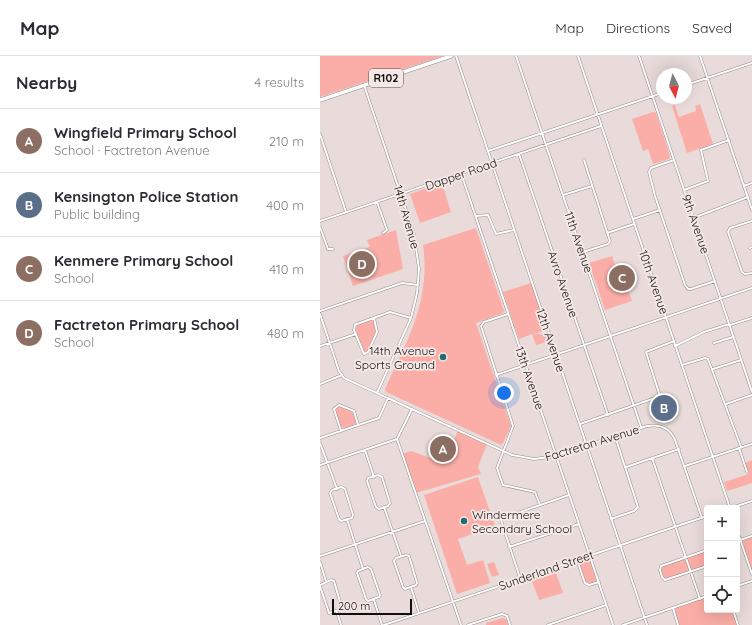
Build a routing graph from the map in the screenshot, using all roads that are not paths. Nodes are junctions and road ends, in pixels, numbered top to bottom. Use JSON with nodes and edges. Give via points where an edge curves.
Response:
{"nodes":[{"id":1,"x":451,"y":56,"type":"edge"},
{"id":2,"x":456,"y":56,"type":"edge"},
{"id":3,"x":516,"y":56,"type":"edge"},
{"id":4,"x":578,"y":56,"type":"edge"},
{"id":5,"x":639,"y":56,"type":"edge"},
{"id":6,"x":700,"y":56,"type":"edge"},
{"id":7,"x":752,"y":63,"type":"edge"},
{"id":8,"x":707,"y":78,"type":"junction"},
{"id":9,"x":692,"y":83,"type":"edge"},
{"id":10,"x":364,"y":85,"type":"junction"},
{"id":11,"x":656,"y":95,"type":"edge"},
{"id":12,"x":653,"y":96,"type":"junction"},
{"id":13,"x":320,"y":100,"type":"edge"},
{"id":14,"x":598,"y":114,"type":"junction"},
{"id":15,"x":601,"y":126,"type":"junction"},
{"id":16,"x":543,"y":133,"type":"junction"},
{"id":17,"x":320,"y":134,"type":"edge"},
{"id":18,"x":729,"y":140,"type":"junction"},
{"id":19,"x":546,"y":144,"type":"junction"},
{"id":20,"x":488,"y":151,"type":"junction"},
{"id":21,"x":519,"y":154,"type":"junction"},
{"id":22,"x":584,"y":160,"type":"dead end"},
{"id":23,"x":674,"y":160,"type":"junction"},
{"id":24,"x":492,"y":163,"type":"junction"},
{"id":25,"x":461,"y":173,"type":"junction"},
{"id":26,"x":752,"y":183,"type":"edge"},
{"id":27,"x":592,"y":186,"type":"junction"},
{"id":28,"x":744,"y":186,"type":"junction"},
{"id":29,"x":684,"y":190,"type":"junction"},
{"id":30,"x":401,"y":194,"type":"junction"},
{"id":31,"x":564,"y":195,"type":"junction"},
{"id":32,"x":748,"y":197,"type":"junction"},
{"id":33,"x":377,"y":202,"type":"junction"},
{"id":34,"x":660,"y":210,"type":"junction"},
{"id":35,"x":752,"y":210,"type":"edge"},
{"id":36,"x":346,"y":212,"type":"junction"},
{"id":37,"x":476,"y":217,"type":"junction"},
{"id":38,"x":693,"y":218,"type":"junction"},
{"id":39,"x":633,"y":219,"type":"junction"},
{"id":40,"x":320,"y":221,"type":"edge"},
{"id":41,"x":752,"y":221,"type":"edge"},
{"id":42,"x":634,"y":224,"type":"junction"},
{"id":43,"x":320,"y":227,"type":"edge"},
{"id":44,"x":514,"y":230,"type":"junction"},
{"id":45,"x":383,"y":233,"type":"dead end"},
{"id":46,"x":607,"y":233,"type":"junction"},
{"id":47,"x":333,"y":250,"type":"dead end"},
{"id":48,"x":583,"y":252,"type":"junction"},
{"id":49,"x":752,"y":273,"type":"edge"},
{"id":50,"x":715,"y":282,"type":"junction"},
{"id":51,"x":418,"y":285,"type":"junction"},
{"id":52,"x":752,"y":288,"type":"edge"},
{"id":53,"x":721,"y":299,"type":"junction"},
{"id":54,"x":320,"y":311,"type":"edge"},
{"id":55,"x":320,"y":314,"type":"edge"},
{"id":56,"x":508,"y":314,"type":"junction"},
{"id":57,"x":374,"y":318,"type":"junction"},
{"id":58,"x":411,"y":318,"type":"junction"},
{"id":59,"x":666,"y":318,"type":"junction"},
{"id":60,"x":752,"y":318,"type":"edge"},
{"id":61,"x":729,"y":325,"type":"junction"},
{"id":62,"x":356,"y":334,"type":"junction"},
{"id":63,"x":611,"y":336,"type":"junction"},
{"id":64,"x":733,"y":337,"type":"junction"},
{"id":65,"x":674,"y":341,"type":"junction"},
{"id":66,"x":330,"y":343,"type":"junction"},
{"id":67,"x":714,"y":343,"type":"dead end"},
{"id":68,"x":584,"y":345,"type":"junction"},
{"id":69,"x":320,"y":346,"type":"edge"},
{"id":70,"x":675,"y":346,"type":"junction"},
{"id":71,"x":556,"y":355,"type":"junction"},
{"id":72,"x":741,"y":360,"type":"junction"},
{"id":73,"x":526,"y":365,"type":"junction"},
{"id":74,"x":682,"y":365,"type":"junction"},
{"id":75,"x":713,"y":369,"type":"junction"},
{"id":76,"x":342,"y":375,"type":"junction"},
{"id":77,"x":496,"y":375,"type":"junction"},
{"id":78,"x":320,"y":384,"type":"edge"},
{"id":79,"x":377,"y":393,"type":"junction"},
{"id":80,"x":752,"y":394,"type":"edge"},
{"id":81,"x":388,"y":398,"type":"junction"},
{"id":82,"x":726,"y":404,"type":"junction"},
{"id":83,"x":634,"y":406,"type":"junction"},
{"id":84,"x":412,"y":409,"type":"junction"},
{"id":85,"x":608,"y":415,"type":"junction"},
{"id":86,"x":580,"y":424,"type":"junction"},
{"id":87,"x":358,"y":425,"type":"junction"},
{"id":88,"x":641,"y":427,"type":"junction"},
{"id":89,"x":341,"y":431,"type":"junction"},
{"id":90,"x":615,"y":436,"type":"junction"},
{"id":91,"x":320,"y":438,"type":"edge"},
{"id":92,"x":397,"y":439,"type":"junction"},
{"id":93,"x":320,"y":443,"type":"edge"},
{"id":94,"x":752,"y":444,"type":"edge"},
{"id":95,"x":586,"y":446,"type":"junction"},
{"id":96,"x":740,"y":448,"type":"junction"},
{"id":97,"x":679,"y":449,"type":"junction"},
{"id":98,"x":365,"y":450,"type":"junction"},
{"id":99,"x":502,"y":451,"type":"junction"},
{"id":100,"x":556,"y":456,"type":"junction"},
{"id":101,"x":713,"y":457,"type":"junction"},
{"id":102,"x":652,"y":458,"type":"junction"},
{"id":103,"x":327,"y":463,"type":"junction"},
{"id":104,"x":320,"y":465,"type":"edge"},
{"id":105,"x":685,"y":466,"type":"junction"},
{"id":106,"x":626,"y":467,"type":"junction"},
{"id":107,"x":748,"y":472,"type":"dead end"},
{"id":108,"x":374,"y":476,"type":"junction"},
{"id":109,"x":337,"y":489,"type":"junction"},
{"id":110,"x":569,"y":495,"type":"junction"},
{"id":111,"x":752,"y":501,"type":"edge"},
{"id":112,"x":540,"y":505,"type":"junction"},
{"id":113,"x":729,"y":505,"type":"edge"},
{"id":114,"x":739,"y":505,"type":"edge"},
{"id":115,"x":384,"y":507,"type":"junction"},
{"id":116,"x":702,"y":518,"type":"joint"},
{"id":117,"x":611,"y":519,"type":"junction"},
{"id":118,"x":347,"y":520,"type":"junction"},
{"id":119,"x":425,"y":521,"type":"junction"},
{"id":120,"x":579,"y":524,"type":"junction"},
{"id":121,"x":676,"y":527,"type":"junction"},
{"id":122,"x":392,"y":532,"type":"junction"},
{"id":123,"x":752,"y":536,"type":"edge"},
{"id":124,"x":740,"y":540,"type":"joint"},
{"id":125,"x":355,"y":544,"type":"junction"},
{"id":126,"x":620,"y":545,"type":"junction"},
{"id":127,"x":509,"y":547,"type":"junction"},
{"id":128,"x":704,"y":551,"type":"edge"},
{"id":129,"x":590,"y":555,"type":"junction"},
{"id":130,"x":320,"y":556,"type":"edge"},
{"id":131,"x":400,"y":556,"type":"junction"},
{"id":132,"x":686,"y":558,"type":"junction"},
{"id":133,"x":576,"y":560,"type":"junction"},
{"id":134,"x":320,"y":562,"type":"edge"},
{"id":135,"x":704,"y":567,"type":"edge"},
{"id":136,"x":364,"y":569,"type":"junction"},
{"id":137,"x":690,"y":571,"type":"junction"},
{"id":138,"x":752,"y":574,"type":"edge"},
{"id":139,"x":520,"y":579,"type":"junction"},
{"id":140,"x":326,"y":581,"type":"junction"},
{"id":141,"x":752,"y":581,"type":"edge"},
{"id":142,"x":599,"y":582,"type":"junction"},
{"id":143,"x":320,"y":585,"type":"edge"},
{"id":144,"x":740,"y":585,"type":"edge"},
{"id":145,"x":411,"y":587,"type":"junction"},
{"id":146,"x":704,"y":597,"type":"edge"},
{"id":147,"x":374,"y":599,"type":"junction"},
{"id":148,"x":700,"y":599,"type":"junction"},
{"id":149,"x":452,"y":602,"type":"junction"},
{"id":150,"x":606,"y":605,"type":"junction"},
{"id":151,"x":672,"y":608,"type":"junction"},
{"id":152,"x":336,"y":612,"type":"junction"},
{"id":153,"x":420,"y":613,"type":"junction"},
{"id":154,"x":734,"y":613,"type":"edge"},
{"id":155,"x":645,"y":618,"type":"junction"},
{"id":156,"x":555,"y":624,"type":"edge"},
{"id":157,"x":341,"y":625,"type":"edge"},
{"id":158,"x":383,"y":625,"type":"edge"},
{"id":159,"x":461,"y":625,"type":"edge"},
{"id":160,"x":468,"y":625,"type":"edge"},
{"id":161,"x":510,"y":625,"type":"edge"},
{"id":162,"x":548,"y":625,"type":"edge"},
{"id":163,"x":613,"y":625,"type":"edge"},
{"id":164,"x":623,"y":625,"type":"edge"},
{"id":165,"x":647,"y":625,"type":"edge"},
{"id":166,"x":678,"y":625,"type":"edge"},
{"id":167,"x":738,"y":625,"type":"edge"}],
"edges":[{"from":1,"to":10,"type":"main road","number":"R102"},
{"from":2,"to":20,"type":"street","name":"12th Avenue"},
{"from":3,"to":16,"type":"street","name":"11th Avenue"},
{"from":4,"to":14,"type":"street","name":"10th Avenue"},
{"from":5,"to":12,"type":"street","name":"9th Avenue"},
{"from":6,"to":8,"type":"street"},
{"from":7,"to":8,"type":"street"},
{"from":8,"to":9,"type":"street"},
{"from":8,"to":18,"type":"street"},
{"from":10,"to":13,"type":"main road","number":"R102"},
{"from":10,"to":30,"type":"street","name":"14th Avenue"},
{"from":11,"to":12,"type":"street"},
{"from":12,"to":14,"type":"street"},
{"from":12,"to":23,"type":"street","name":"9th Avenue"},
{"from":14,"to":15,"type":"street","name":"10th Avenue"},
{"from":14,"to":16,"type":"street"},
{"from":15,"to":19,"type":"street","name":"Dapper Road"},
{"from":15,"to":39,"type":"street","name":"10th Avenue"},
{"from":16,"to":19,"type":"street","name":"11th Avenue"},
{"from":16,"to":20,"type":"street"},
{"from":17,"to":36,"type":"street"},
{"from":18,"to":28,"type":"street"},
{"from":18,"to":29,"type":"street","via":[[701,150],[708,181]]},
{"from":19,"to":21,"type":"street","name":"Dapper Road"},
{"from":19,"to":31,"type":"street","name":"11th Avenue"},
{"from":20,"to":24,"type":"street","name":"12th Avenue"},
{"from":21,"to":24,"type":"street","name":"Dapper Road"},
{"from":21,"to":68,"type":"street","name":"Avro Avenue"},
{"from":22,"to":27,"type":"street"},
{"from":23,"to":29,"type":"street","name":"9th Avenue"},
{"from":23,"to":34,"type":"street","via":[[649,170]]},
{"from":24,"to":25,"type":"street","name":"Dapper Road"},
{"from":24,"to":44,"type":"street","name":"12th Avenue"},
{"from":25,"to":30,"type":"street","name":"Dapper Road"},
{"from":25,"to":37,"type":"street","name":"13th Avenue"},
{"from":26,"to":28,"type":"street"},
{"from":27,"to":31,"type":"street"},
{"from":27,"to":46,"type":"street"},
{"from":28,"to":32,"type":"street"},
{"from":29,"to":38,"type":"street","name":"9th Avenue"},
{"from":30,"to":33,"type":"street","name":"Dapper Road"},
{"from":30,"to":51,"type":"street","name":"14th Avenue","via":[[417,246]]},
{"from":31,"to":48,"type":"street","name":"11th Avenue"},
{"from":32,"to":35,"type":"street"},
{"from":32,"to":38,"type":"street"},
{"from":33,"to":36,"type":"street","name":"Dapper Road"},
{"from":33,"to":45,"type":"street","via":[[387,230]]},
{"from":34,"to":39,"type":"street"},
{"from":34,"to":50,"type":"street","via":[[686,288]]},
{"from":36,"to":40,"type":"street","name":"Dapper Road"},
{"from":37,"to":44,"type":"street","via":[[488,214],[496,234]]},
{"from":37,"to":56,"type":"street","name":"13th Avenue"},
{"from":38,"to":50,"type":"street","name":"9th Avenue"},
{"from":39,"to":42,"type":"street","name":"10th Avenue"},
{"from":41,"to":49,"type":"street","via":[[730,228],[728,232],[742,272]]},
{"from":42,"to":46,"type":"street"},
{"from":42,"to":59,"type":"street","name":"10th Avenue"},
{"from":43,"to":47,"type":"street","via":[[328,249]]},
{"from":44,"to":71,"type":"street","name":"12th Avenue"},
{"from":46,"to":48,"type":"street","via":[[609,244]]},
{"from":48,"to":63,"type":"street","name":"11th Avenue"},
{"from":50,"to":53,"type":"street","name":"9th Avenue"},
{"from":51,"to":54,"type":"street","via":[[402,283]]},
{"from":51,"to":58,"type":"street","name":"14th Avenue"},
{"from":52,"to":53,"type":"street"},
{"from":53,"to":59,"type":"street"},
{"from":53,"to":61,"type":"street","name":"9th Avenue"},
{"from":55,"to":66,"type":"street"},
{"from":56,"to":73,"type":"street","name":"13th Avenue"},
{"from":56,"to":77,"type":"street","via":[[484,322],[481,326]]},
{"from":57,"to":58,"type":"street","via":[[395,312]]},
{"from":57,"to":62,"type":"street","via":[[355,325]]},
{"from":57,"to":62,"type":"street","via":[[377,332],[367,354],[362,353]]},
{"from":58,"to":79,"type":"street","name":"14th Avenue"},
{"from":59,"to":63,"type":"street"},
{"from":59,"to":65,"type":"street","name":"10th Avenue"},
{"from":60,"to":61,"type":"street"},
{"from":61,"to":64,"type":"street","name":"9th Avenue"},
{"from":61,"to":70,"type":"street","via":[[704,332]]},
{"from":62,"to":66,"type":"street"},
{"from":63,"to":68,"type":"street"},
{"from":63,"to":83,"type":"street","name":"11th Avenue"},
{"from":64,"to":67,"type":"street"},
{"from":64,"to":72,"type":"street","name":"9th Avenue"},
{"from":65,"to":70,"type":"street","name":"10th Avenue"},
{"from":65,"to":83,"type":"street","via":[[647,350],[659,396]]},
{"from":66,"to":69,"type":"street"},
{"from":66,"to":76,"type":"street"},
{"from":68,"to":71,"type":"street"},
{"from":68,"to":85,"type":"street","name":"Avro Avenue"},
{"from":70,"to":74,"type":"street","name":"10th Avenue"},
{"from":71,"to":73,"type":"street"},
{"from":71,"to":86,"type":"street","name":"12th Avenue"},
{"from":72,"to":75,"type":"street"},
{"from":72,"to":80,"type":"street","name":"9th Avenue"},
{"from":73,"to":77,"type":"street"},
{"from":73,"to":100,"type":"street","name":"13th Avenue"},
{"from":74,"to":75,"type":"street","via":[[705,358]]},
{"from":74,"to":101,"type":"street","name":"10th Avenue"},
{"from":75,"to":82,"type":"street"},
{"from":76,"to":78,"type":"street"},
{"from":76,"to":79,"type":"street","name":"Factreton Avenue"},
{"from":77,"to":99,"type":"street","via":[[513,426]]},
{"from":79,"to":81,"type":"street","name":"Factreton Avenue"},
{"from":80,"to":82,"type":"street"},
{"from":81,"to":84,"type":"street","name":"Factreton Avenue"},
{"from":81,"to":87,"type":"street","via":[[380,417]]},
{"from":82,"to":96,"type":"street"},
{"from":83,"to":85,"type":"street"},
{"from":83,"to":88,"type":"street","name":"11th Avenue"},
{"from":84,"to":92,"type":"street"},
{"from":84,"to":99,"type":"street","name":"Factreton Avenue"},
{"from":85,"to":86,"type":"street"},
{"from":86,"to":95,"type":"street","name":"12th Avenue"},
{"from":87,"to":89,"type":"street"},
{"from":87,"to":89,"type":"street","via":[[354,412],[339,405],[334,409]]},
{"from":88,"to":90,"type":"street","name":"Factreton Avenue"},
{"from":88,"to":97,"type":"street","name":"Factreton Avenue","via":[[656,425],[664,428],[674,436]]},
{"from":89,"to":91,"type":"street"},
{"from":90,"to":95,"type":"street","name":"Factreton Avenue"},
{"from":90,"to":106,"type":"street"},
{"from":92,"to":98,"type":"street"},
{"from":92,"to":119,"type":"street"},
{"from":93,"to":103,"type":"street"},
{"from":94,"to":96,"type":"street"},
{"from":95,"to":100,"type":"street","name":"Factreton Avenue"},
{"from":95,"to":117,"type":"street","name":"12th Avenue"},
{"from":96,"to":101,"type":"street"},
{"from":96,"to":107,"type":"street"},
{"from":97,"to":102,"type":"street"},
{"from":97,"to":105,"type":"street","name":"Factreton Avenue"},
{"from":98,"to":103,"type":"street"},
{"from":98,"to":108,"type":"street"},
{"from":99,"to":100,"type":"street","name":"Factreton Avenue","via":[[519,457]]},
{"from":99,"to":112,"type":"street","via":[[496,466],[502,484],[535,492]]},
{"from":100,"to":110,"type":"street","name":"13th Avenue"},
{"from":101,"to":105,"type":"street"},
{"from":101,"to":113,"type":"street","name":"10th Avenue"},
{"from":102,"to":106,"type":"street"},
{"from":102,"to":121,"type":"street"},
{"from":103,"to":104,"type":"street"},
{"from":103,"to":109,"type":"street"},
{"from":105,"to":116,"type":"street","name":"Factreton Avenue"},
{"from":106,"to":117,"type":"street","via":[[638,507],[634,511]]},
{"from":108,"to":115,"type":"street","via":[[381,476],[386,490],[390,504]]},
{"from":108,"to":115,"type":"street","via":[[367,480],[372,496],[377,508]]},
{"from":109,"to":118,"type":"street","via":[[344,488],[353,514],[352,518]]},
{"from":109,"to":118,"type":"street","via":[[330,492],[332,500],[339,520]]},
{"from":110,"to":112,"type":"street"},
{"from":110,"to":120,"type":"street","name":"13th Avenue"},
{"from":111,"to":114,"type":"street"},
{"from":112,"to":127,"type":"street","via":[[501,520]]},
{"from":115,"to":122,"type":"street"},
{"from":116,"to":121,"type":"street","name":"Sunderland Street"},
{"from":117,"to":126,"type":"street","name":"12th Avenue"},
{"from":118,"to":125,"type":"street"},
{"from":119,"to":122,"type":"street"},
{"from":119,"to":149,"type":"street"},
{"from":120,"to":127,"type":"street"},
{"from":120,"to":129,"type":"street","name":"13th Avenue"},
{"from":121,"to":126,"type":"street","name":"Sunderland Street"},
{"from":121,"to":132,"type":"street"},
{"from":122,"to":125,"type":"street"},
{"from":122,"to":131,"type":"street"},
{"from":123,"to":124,"type":"street"},
{"from":124,"to":138,"type":"street"},
{"from":125,"to":130,"type":"street"},
{"from":125,"to":136,"type":"street"},
{"from":126,"to":129,"type":"street","name":"Sunderland Street"},
{"from":126,"to":155,"type":"street","name":"12th Avenue"},
{"from":127,"to":139,"type":"street"},
{"from":128,"to":132,"type":"street"},
{"from":129,"to":133,"type":"street","name":"Sunderland Street"},
{"from":129,"to":142,"type":"street","name":"13th Avenue"},
{"from":131,"to":145,"type":"street","via":[[408,556],[413,569],[417,582]]},
{"from":131,"to":145,"type":"street","via":[[394,561],[403,587]]},
{"from":132,"to":137,"type":"street"},
{"from":132,"to":137,"type":"street","via":[[662,566],[660,573],[665,580]]},
{"from":133,"to":139,"type":"street","name":"Sunderland Street"},
{"from":133,"to":142,"type":"street","via":[[584,583],[589,585]]},
{"from":134,"to":140,"type":"street"},
{"from":135,"to":137,"type":"street"},
{"from":136,"to":147,"type":"street","via":[[371,568],[378,588],[380,596]]},
{"from":136,"to":147,"type":"street","via":[[357,573],[366,599]]},
{"from":137,"to":148,"type":"street"},
{"from":139,"to":149,"type":"street","name":"Sunderland Street"},
{"from":140,"to":143,"type":"street"},
{"from":140,"to":152,"type":"street","via":[[334,581],[343,607]]},
{"from":141,"to":144,"type":"street"},
{"from":142,"to":150,"type":"street","name":"13th Avenue"},
{"from":143,"to":152,"type":"street","via":[[329,612]]},
{"from":145,"to":153,"type":"street"},
{"from":146,"to":148,"type":"street"},
{"from":147,"to":158,"type":"street"},
{"from":148,"to":151,"type":"street"},
{"from":149,"to":153,"type":"street","name":"Sunderland Street"},
{"from":149,"to":159,"type":"street"},
{"from":150,"to":156,"type":"street"},
{"from":150,"to":163,"type":"street","name":"13th Avenue"},
{"from":151,"to":155,"type":"street"},
{"from":151,"to":166,"type":"street"},
{"from":152,"to":157,"type":"street"},
{"from":153,"to":158,"type":"street","name":"Sunderland Street"},
{"from":154,"to":167,"type":"street"},
{"from":155,"to":164,"type":"street"},
{"from":155,"to":165,"type":"street","name":"12th Avenue"},
{"from":156,"to":162,"type":"street"},
{"from":160,"to":161,"type":"street","via":[[502,614],[507,616]]}]}
